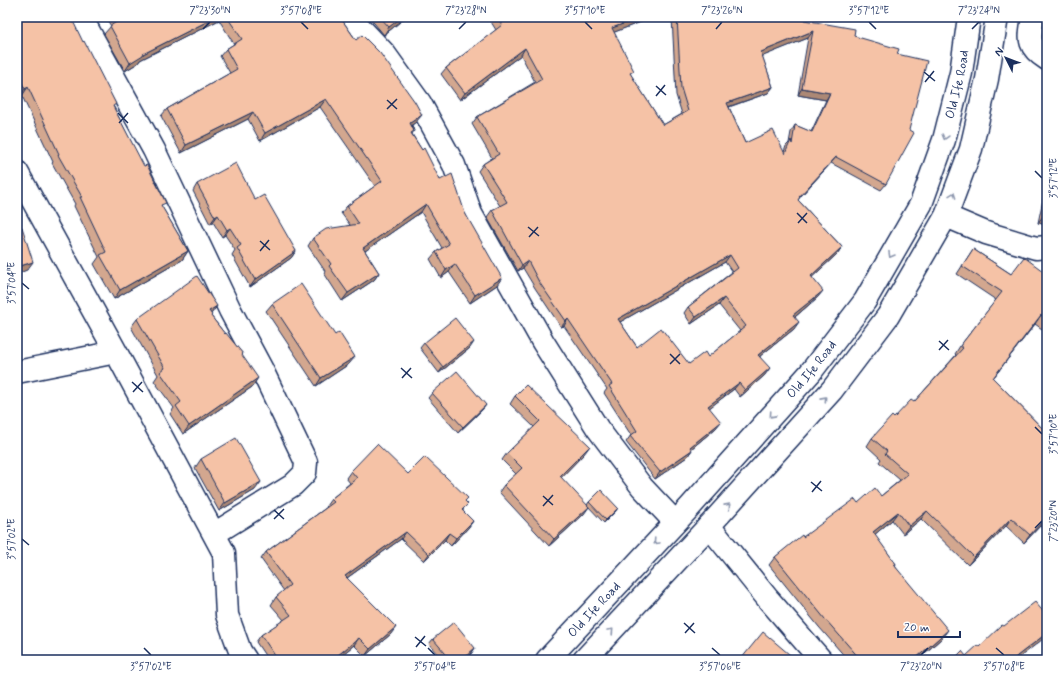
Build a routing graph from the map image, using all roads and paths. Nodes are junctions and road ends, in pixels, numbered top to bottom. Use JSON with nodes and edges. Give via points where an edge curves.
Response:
{"nodes":[{"id":1,"x":81,"y":17,"type":"edge"},
{"id":2,"x":350,"y":17,"type":"edge"},
{"id":3,"x":963,"y":17,"type":"edge"},
{"id":4,"x":969,"y":17,"type":"edge"},
{"id":5,"x":997,"y":17,"type":"edge"},
{"id":6,"x":1033,"y":17,"type":"edge"},
{"id":7,"x":1047,"y":59,"type":"edge"},
{"id":8,"x":17,"y":172,"type":"edge"},
{"id":9,"x":946,"y":216,"type":"junction"},
{"id":10,"x":1047,"y":247,"type":"edge"},
{"id":11,"x":116,"y":352,"type":"junction"},
{"id":12,"x":17,"y":372,"type":"edge"},
{"id":13,"x":734,"y":458,"type":"junction"},
{"id":14,"x":753,"y":477,"type":"junction"},
{"id":15,"x":675,"y":522,"type":"junction"},
{"id":16,"x":709,"y":526,"type":"junction"},
{"id":17,"x":214,"y":534,"type":"junction"},
{"id":18,"x":246,"y":660,"type":"edge"},
{"id":19,"x":547,"y":660,"type":"edge"},
{"id":20,"x":584,"y":660,"type":"edge"},
{"id":21,"x":821,"y":660,"type":"edge"}],
"edges":[{"from":1,"to":17,"type":"street","via":[[154,150],[306,462],[305,473],[293,485]]},
{"from":2,"to":15,"type":"street","via":[[384,53],[420,103],[454,165],[471,214],[543,342],[598,429],[642,487]]},
{"from":3,"to":4,"type":"street"},
{"from":4,"to":13,"type":"street","name":"Old Ife Road","one_way":true,"via":[[961,73],[944,140],[921,204],[865,301],[810,373]]},
{"from":9,"to":5,"type":"street","name":"Old Ife Road","one_way":true,"via":[[971,149],[988,79]]},
{"from":6,"to":7,"type":"street","via":[[1030,40],[1039,54]]},
{"from":8,"to":11,"type":"street"},
{"from":9,"to":10,"type":"street","via":[[986,233],[1036,248]]},
{"from":14,"to":9,"type":"street","name":"Old Ife Road","one_way":true,"via":[[832,390],[888,316]]},
{"from":11,"to":12,"type":"street"},
{"from":11,"to":17,"type":"street"},
{"from":13,"to":14,"type":"street"},
{"from":13,"to":15,"type":"street","name":"Old Ife Road"},
{"from":16,"to":14,"type":"street","name":"Old Ife Road","one_way":true},
{"from":15,"to":19,"type":"street","name":"Old Ife Road","one_way":true},
{"from":20,"to":16,"type":"street","name":"Old Ife Road","one_way":true},
{"from":16,"to":21,"type":"street"},
{"from":17,"to":18,"type":"street","via":[[224,553],[227,615],[240,651]]}]}
